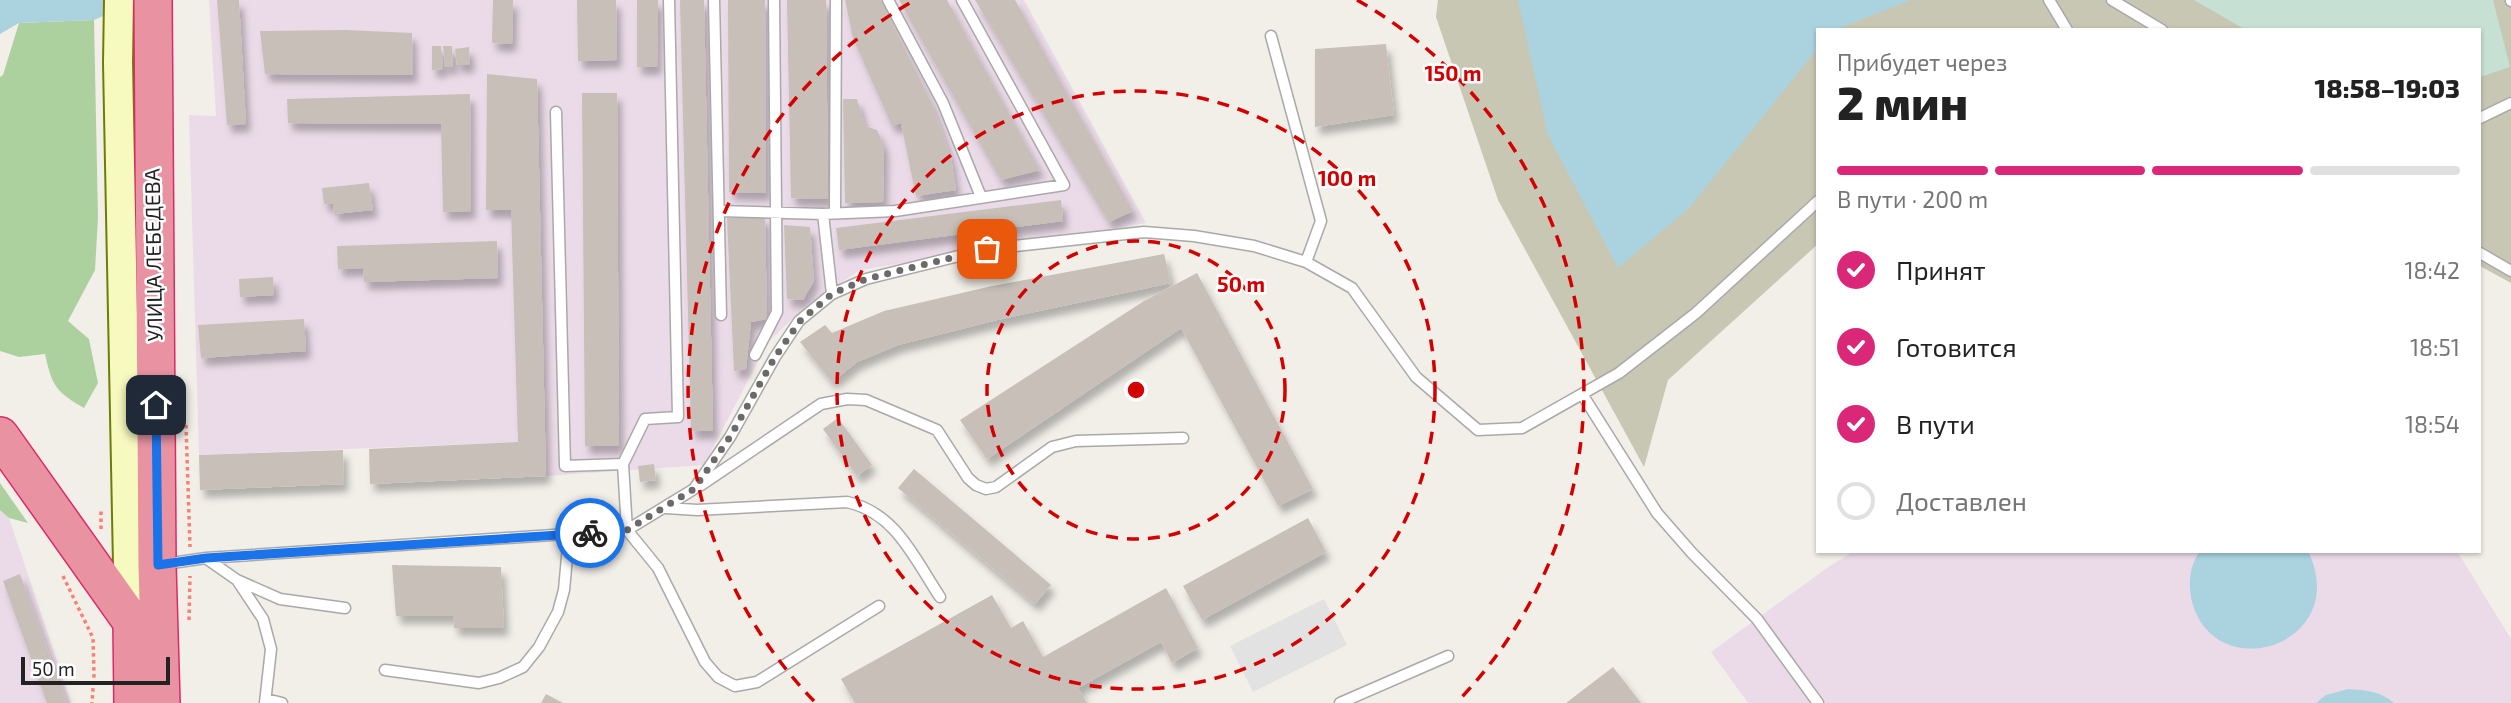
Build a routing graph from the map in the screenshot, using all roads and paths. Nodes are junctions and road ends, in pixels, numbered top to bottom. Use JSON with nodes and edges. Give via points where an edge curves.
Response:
{"nodes":[{"id":1,"x":119,"y":0,"type":"edge"},
{"id":2,"x":153,"y":0,"type":"edge"},
{"id":3,"x":669,"y":0,"type":"edge"},
{"id":4,"x":714,"y":0,"type":"edge"},
{"id":5,"x":774,"y":0,"type":"edge"},
{"id":6,"x":836,"y":0,"type":"edge"},
{"id":7,"x":888,"y":0,"type":"edge"},
{"id":8,"x":962,"y":0,"type":"edge"},
{"id":9,"x":2049,"y":0,"type":"edge"},
{"id":10,"x":2112,"y":0,"type":"edge"},
{"id":11,"x":2066,"y":28,"type":"edge"},
{"id":12,"x":2159,"y":28,"type":"edge"},
{"id":13,"x":1271,"y":36,"type":"dead end"},
{"id":14,"x":135,"y":61,"type":"junction"},
{"id":15,"x":2511,"y":103,"type":"edge"},
{"id":16,"x":556,"y":112,"type":"dead end"},
{"id":17,"x":2481,"y":118,"type":"edge"},
{"id":18,"x":981,"y":197,"type":"junction"},
{"id":19,"x":1816,"y":203,"type":"edge"},
{"id":20,"x":719,"y":211,"type":"junction"},
{"id":21,"x":776,"y":212,"type":"junction"},
{"id":22,"x":835,"y":213,"type":"junction"},
{"id":23,"x":824,"y":214,"type":"junction"},
{"id":24,"x":2481,"y":254,"type":"edge"},
{"id":25,"x":1306,"y":262,"type":"junction"},
{"id":26,"x":2511,"y":271,"type":"edge"},
{"id":27,"x":832,"y":294,"type":"junction"},
{"id":28,"x":721,"y":315,"type":"dead end"},
{"id":29,"x":755,"y":355,"type":"dead end"},
{"id":30,"x":1582,"y":394,"type":"junction"},
{"id":31,"x":0,"y":436,"type":"edge"},
{"id":32,"x":1183,"y":438,"type":"dead end"},
{"id":33,"x":623,"y":464,"type":"junction"},
{"id":34,"x":694,"y":489,"type":"junction"},
{"id":35,"x":665,"y":508,"type":"junction"},
{"id":36,"x":627,"y":530,"type":"junction"},
{"id":37,"x":569,"y":535,"type":"junction"},
{"id":38,"x":206,"y":558,"type":"junction"},
{"id":39,"x":143,"y":565,"type":"junction"},
{"id":40,"x":237,"y":580,"type":"junction"},
{"id":41,"x":940,"y":597,"type":"dead end"},
{"id":42,"x":879,"y":606,"type":"dead end"},
{"id":43,"x":345,"y":608,"type":"dead end"},
{"id":44,"x":132,"y":622,"type":"junction"},
{"id":45,"x":1448,"y":656,"type":"dead end"},
{"id":46,"x":385,"y":670,"type":"dead end"},
{"id":47,"x":266,"y":701,"type":"edge"},
{"id":48,"x":133,"y":703,"type":"edge"},
{"id":49,"x":161,"y":703,"type":"edge"},
{"id":50,"x":282,"y":703,"type":"edge"},
{"id":51,"x":1340,"y":703,"type":"edge"},
{"id":52,"x":1818,"y":703,"type":"edge"}],
"edges":[{"from":1,"to":14,"type":"main road"},
{"from":2,"to":14,"type":"highway","name":"УЛИЦА ЛЕБЕДЕВА"},
{"from":3,"to":33,"type":"lane","via":[[678,418],[645,419]]},
{"from":4,"to":20,"type":"lane"},
{"from":5,"to":21,"type":"lane"},
{"from":6,"to":22,"type":"lane"},
{"from":7,"to":18,"type":"lane","via":[[943,103]]},
{"from":8,"to":18,"type":"lane","via":[[1064,185]]},
{"from":9,"to":11,"type":"lane"},
{"from":10,"to":12,"type":"lane"},
{"from":13,"to":25,"type":"lane","via":[[1321,221]]},
{"from":14,"to":39,"type":"highway","name":"УЛИЦА ЛЕБЕДЕВА"},
{"from":15,"to":17,"type":"lane"},
{"from":16,"to":33,"type":"lane","via":[[565,466]]},
{"from":18,"to":22,"type":"lane","via":[[895,211]]},
{"from":19,"to":30,"type":"lane","via":[[1696,313],[1619,373]]},
{"from":20,"to":21,"type":"lane"},
{"from":20,"to":28,"type":"lane"},
{"from":21,"to":23,"type":"lane"},
{"from":21,"to":29,"type":"lane","via":[[777,312]]},
{"from":22,"to":23,"type":"lane"},
{"from":23,"to":27,"type":"lane"},
{"from":24,"to":26,"type":"lane"},
{"from":25,"to":27,"type":"lane","via":[[1242,244],[1144,232],[987,249],[866,279]]},
{"from":25,"to":30,"type":"lane","via":[[1352,288],[1416,377],[1478,430],[1522,428]]},
{"from":27,"to":34,"type":"lane","via":[[800,321]]},
{"from":30,"to":52,"type":"lane","via":[[1657,513],[1757,619]]},
{"from":31,"to":44,"type":"highway"},
{"from":32,"to":34,"type":"lane","via":[[1076,441],[1052,447],[996,487],[986,489],[968,478],[937,430],[866,400],[847,399],[821,404]]},
{"from":33,"to":36,"type":"lane"},
{"from":34,"to":35,"type":"lane"},
{"from":35,"to":36,"type":"lane"},
{"from":35,"to":41,"type":"lane","via":[[847,502],[863,506],[891,525]]},
{"from":36,"to":37,"type":"lane"},
{"from":36,"to":42,"type":"lane","via":[[658,568],[705,662],[718,677],[735,685],[757,681]]},
{"from":37,"to":38,"type":"lane"},
{"from":37,"to":46,"type":"lane","via":[[565,590],[558,612],[523,667],[479,683]]},
{"from":38,"to":39,"type":"lane"},
{"from":38,"to":40,"type":"lane"},
{"from":39,"to":44,"type":"main road","name":"УЛИЦА ЛЕБЕДЕВА"},
{"from":39,"to":49,"type":"highway","name":"УЛИЦА ЛЕБЕДЕВА"},
{"from":40,"to":43,"type":"lane","via":[[280,599]]},
{"from":40,"to":47,"type":"lane","via":[[263,619],[271,649]]},
{"from":44,"to":48,"type":"highway","name":"УЛИЦА ЛЕБЕДЕВА"},
{"from":45,"to":51,"type":"lane"},
{"from":47,"to":50,"type":"lane"}]}
